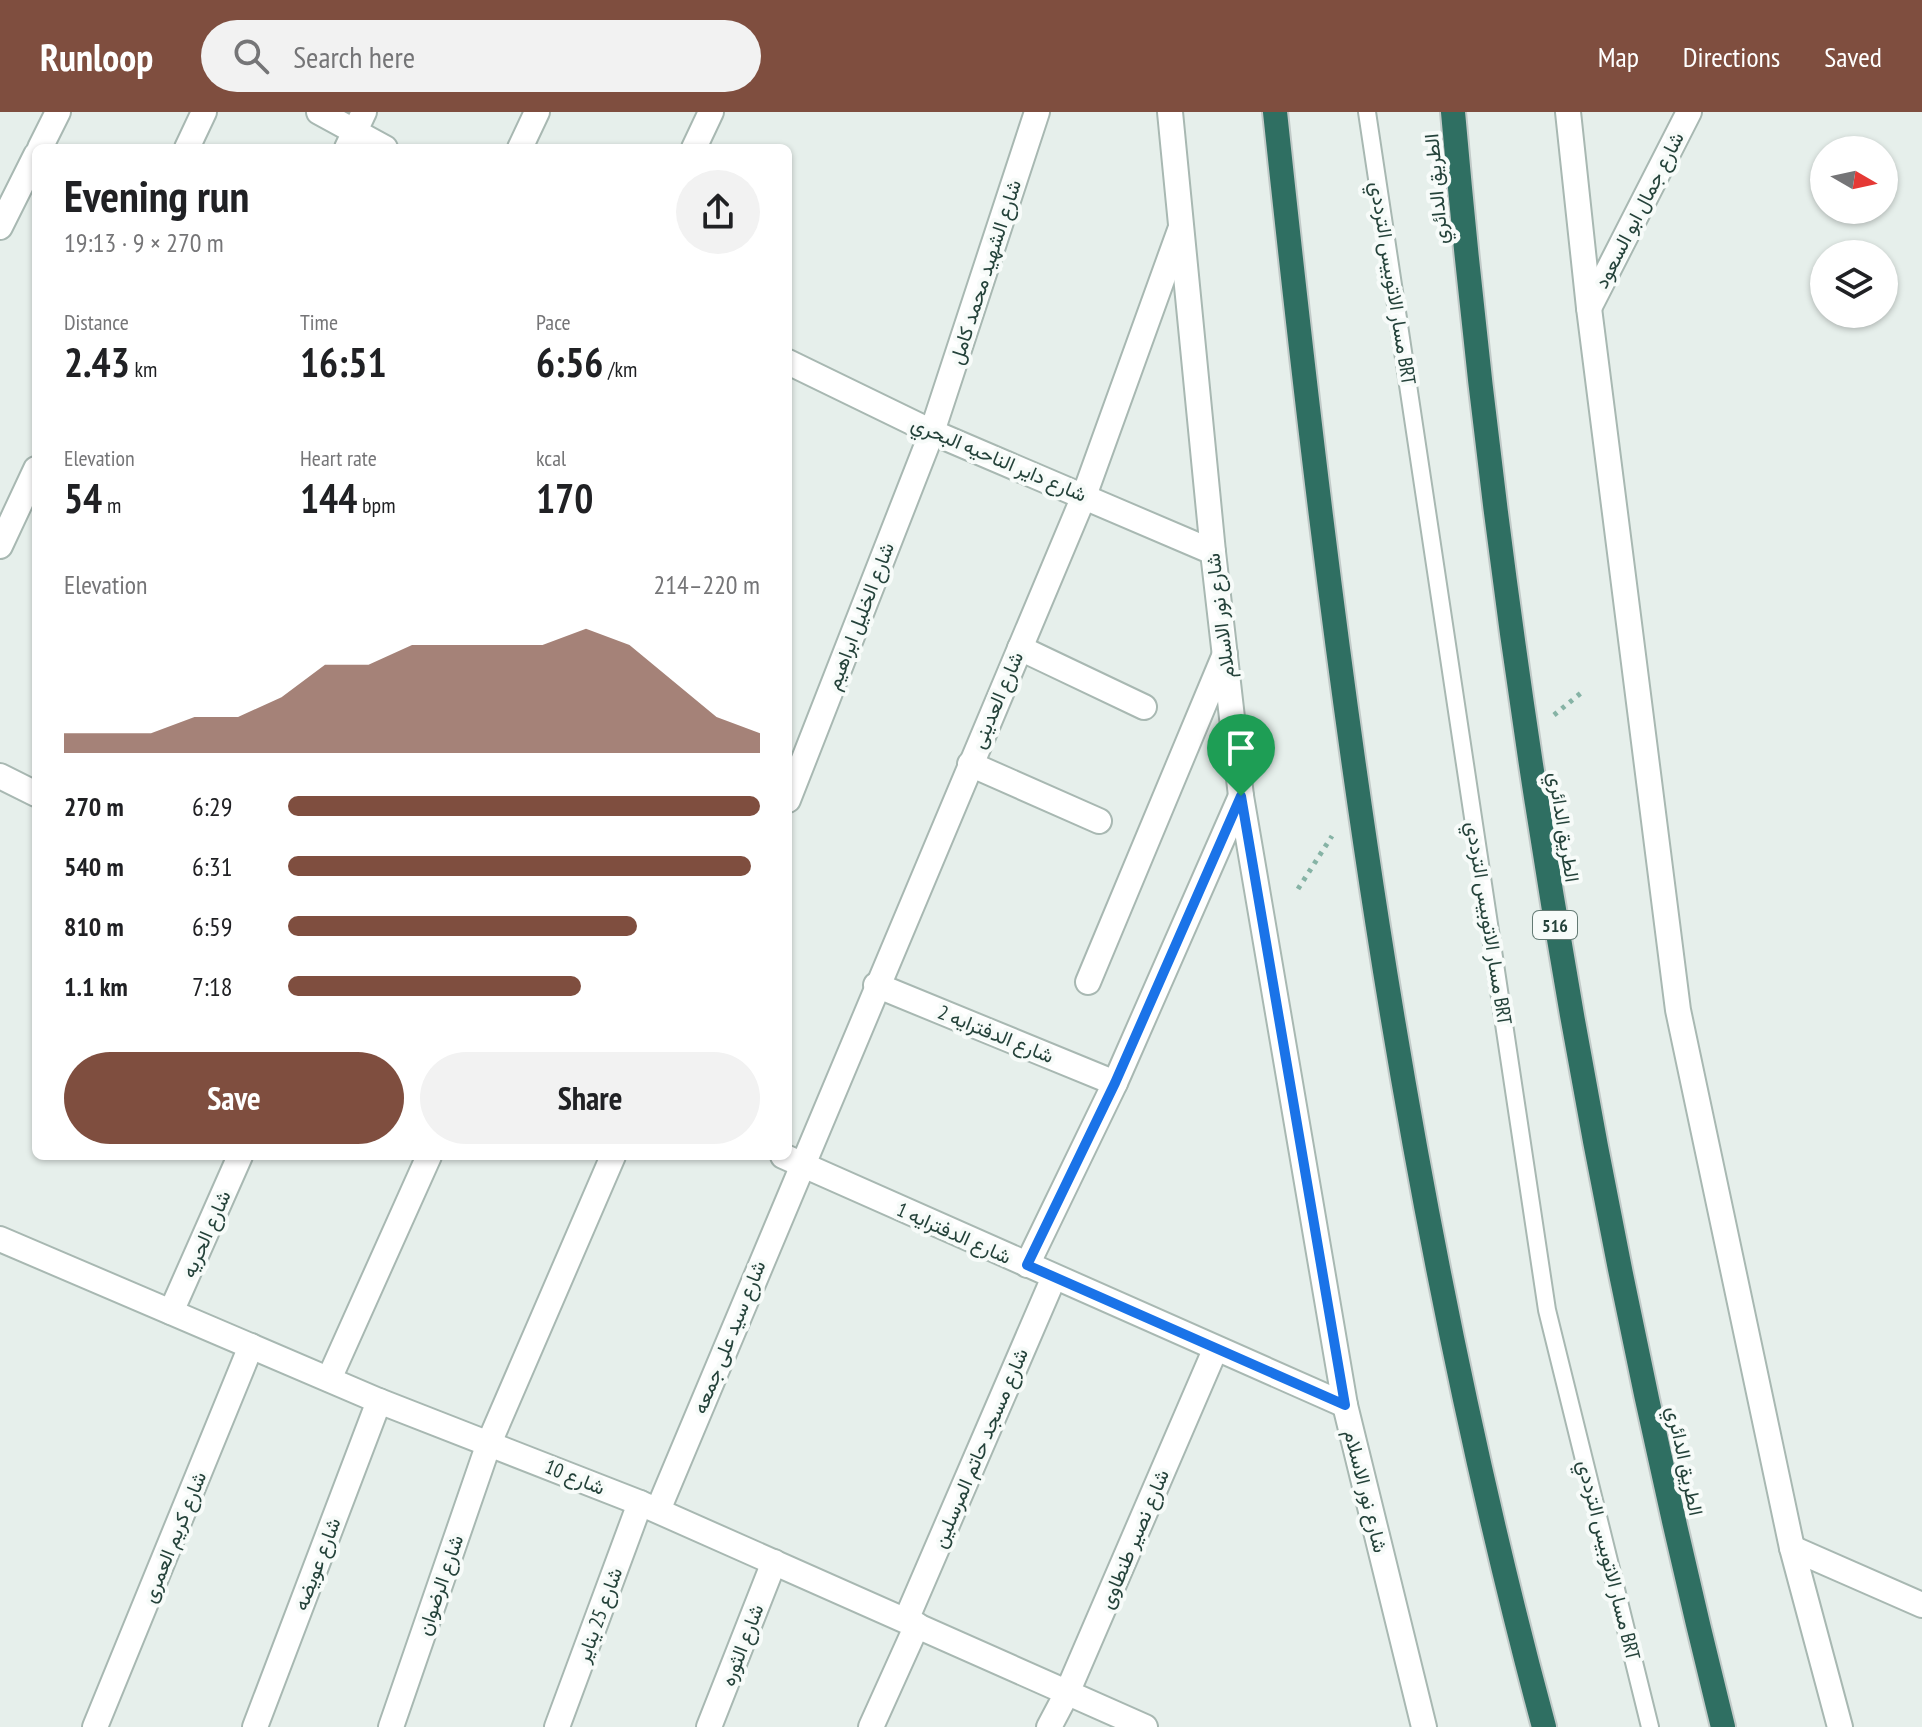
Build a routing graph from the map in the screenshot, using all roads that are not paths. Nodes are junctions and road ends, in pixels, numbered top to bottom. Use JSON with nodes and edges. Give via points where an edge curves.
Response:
{"nodes":[{"id":1,"x":58,"y":112,"type":"edge"},
{"id":2,"x":204,"y":112,"type":"edge"},
{"id":3,"x":319,"y":112,"type":"edge"},
{"id":4,"x":537,"y":112,"type":"edge"},
{"id":5,"x":711,"y":112,"type":"edge"},
{"id":6,"x":1037,"y":112,"type":"edge"},
{"id":7,"x":1170,"y":112,"type":"edge"},
{"id":8,"x":1275,"y":112,"type":"edge"},
{"id":9,"x":1367,"y":112,"type":"edge"},
{"id":10,"x":1453,"y":112,"type":"edge"},
{"id":11,"x":1568,"y":112,"type":"edge"},
{"id":12,"x":1689,"y":112,"type":"edge"},
{"id":13,"x":355,"y":130,"type":"edge"},
{"id":14,"x":42,"y":144,"type":"edge"},
{"id":15,"x":189,"y":144,"type":"edge"},
{"id":16,"x":378,"y":144,"type":"edge"},
{"id":17,"x":522,"y":144,"type":"edge"},
{"id":18,"x":696,"y":144,"type":"edge"},
{"id":19,"x":32,"y":163,"type":"edge"},
{"id":20,"x":0,"y":227,"type":"edge"},
{"id":21,"x":1180,"y":230,"type":"junction"},
{"id":22,"x":1589,"y":308,"type":"junction"},
{"id":23,"x":792,"y":364,"type":"edge"},
{"id":24,"x":932,"y":432,"type":"junction"},
{"id":25,"x":32,"y":478,"type":"edge"},
{"id":26,"x":1084,"y":496,"type":"junction"},
{"id":27,"x":0,"y":546,"type":"edge"},
{"id":28,"x":1213,"y":552,"type":"junction"},
{"id":29,"x":1020,"y":648,"type":"junction"},
{"id":30,"x":1225,"y":654,"type":"junction"},
{"id":31,"x":1144,"y":707,"type":"dead end"},
{"id":32,"x":970,"y":764,"type":"junction"},
{"id":33,"x":0,"y":776,"type":"edge"},
{"id":34,"x":792,"y":790,"type":"edge"},
{"id":35,"x":32,"y":792,"type":"edge"},
{"id":36,"x":1241,"y":796,"type":"junction"},
{"id":37,"x":1099,"y":821,"type":"dead end"},
{"id":38,"x":1088,"y":982,"type":"dead end"},
{"id":39,"x":876,"y":985,"type":"junction"},
{"id":40,"x":1115,"y":1083,"type":"junction"},
{"id":41,"x":238,"y":1160,"type":"edge"},
{"id":42,"x":427,"y":1160,"type":"edge"},
{"id":43,"x":611,"y":1160,"type":"edge"},
{"id":44,"x":792,"y":1160,"type":"edge"},
{"id":45,"x":0,"y":1239,"type":"edge"},
{"id":46,"x":1027,"y":1265,"type":"junction"},
{"id":47,"x":1054,"y":1277,"type":"junction"},
{"id":48,"x":171,"y":1312,"type":"junction"},
{"id":49,"x":251,"y":1346,"type":"junction"},
{"id":50,"x":1215,"y":1350,"type":"junction"},
{"id":51,"x":329,"y":1379,"type":"junction"},
{"id":52,"x":379,"y":1401,"type":"junction"},
{"id":53,"x":1345,"y":1405,"type":"junction"},
{"id":54,"x":489,"y":1443,"type":"junction"},
{"id":55,"x":649,"y":1506,"type":"junction"},
{"id":56,"x":1792,"y":1548,"type":"junction"},
{"id":57,"x":774,"y":1562,"type":"junction"},
{"id":58,"x":1922,"y":1605,"type":"edge"},
{"id":59,"x":911,"y":1622,"type":"junction"},
{"id":60,"x":1068,"y":1692,"type":"junction"},
{"id":61,"x":95,"y":1727,"type":"edge"},
{"id":62,"x":255,"y":1727,"type":"edge"},
{"id":63,"x":391,"y":1727,"type":"edge"},
{"id":64,"x":557,"y":1727,"type":"edge"},
{"id":65,"x":709,"y":1727,"type":"edge"},
{"id":66,"x":871,"y":1727,"type":"edge"},
{"id":67,"x":1049,"y":1727,"type":"edge"},
{"id":68,"x":1145,"y":1727,"type":"edge"},
{"id":69,"x":1424,"y":1727,"type":"edge"},
{"id":70,"x":1544,"y":1727,"type":"edge"},
{"id":71,"x":1650,"y":1727,"type":"edge"},
{"id":72,"x":1723,"y":1727,"type":"edge"},
{"id":73,"x":1840,"y":1727,"type":"edge"}],
"edges":[{"from":1,"to":14,"type":"street"},
{"from":2,"to":15,"type":"street"},
{"from":3,"to":13,"type":"street"},
{"from":4,"to":17,"type":"street"},
{"from":5,"to":18,"type":"street"},
{"from":6,"to":24,"type":"street","name":"شارع الشهيد محمد كامل"},
{"from":7,"to":21,"type":"street","name":"شارع نور الاسلام"},
{"from":8,"to":70,"type":"highway","via":[[1324,560],[1393,1025],[1486,1488]]},
{"from":9,"to":71,"type":"lane","name":"مسار الاتوبيس الترددي BRT","via":[[1547,1310]]},
{"from":10,"to":72,"type":"highway","name":"الطريق الدائري","number":"516","via":[[1503,576],[1555,922],[1614,1251]]},
{"from":11,"to":22,"type":"street"},
{"from":12,"to":22,"type":"street","name":"شارع جمال ابو السعود"},
{"from":13,"to":16,"type":"street"},
{"from":19,"to":20,"type":"street"},
{"from":21,"to":26,"type":"street","name":"شارع العدينى"},
{"from":21,"to":28,"type":"street","name":"شارع نور الاسلام"},
{"from":22,"to":56,"type":"street","via":[[1678,1010]]},
{"from":23,"to":24,"type":"street","name":"شارع داير الناحيه البحري"},
{"from":24,"to":26,"type":"street","name":"شارع داير الناحيه البحري"},
{"from":24,"to":34,"type":"street","name":"شارع الخليل ابراهيم"},
{"from":25,"to":27,"type":"street"},
{"from":26,"to":28,"type":"street","name":"شارع داير الناحيه البحري"},
{"from":26,"to":29,"type":"street","name":"شارع العدينى"},
{"from":28,"to":30,"type":"street","name":"شارع نور الاسلام"},
{"from":29,"to":31,"type":"street"},
{"from":29,"to":32,"type":"street","name":"شارع العدينى"},
{"from":30,"to":36,"type":"street","name":"شارع نور الاسلام"},
{"from":30,"to":38,"type":"street"},
{"from":32,"to":37,"type":"street"},
{"from":32,"to":39,"type":"street","name":"شارع العدينى"},
{"from":33,"to":35,"type":"street"},
{"from":36,"to":40,"type":"street"},
{"from":36,"to":53,"type":"street","name":"شارع نور الاسلام"},
{"from":39,"to":40,"type":"street","name":"شارع الدفترايه 2"},
{"from":39,"to":44,"type":"street","name":"شارع العدينى"},
{"from":40,"to":46,"type":"street"},
{"from":41,"to":48,"type":"street","name":"شارع الحريه"},
{"from":42,"to":51,"type":"street"},
{"from":43,"to":54,"type":"street","name":"شارع الرضوان"},
{"from":44,"to":46,"type":"street","name":"شارع الدفترايه 1"},
{"from":44,"to":55,"type":"street","name":"شارع سيد على جمعه"},
{"from":45,"to":48,"type":"street","name":"شارع 10"},
{"from":46,"to":47,"type":"street","name":"شارع الدفترايه 1"},
{"from":47,"to":50,"type":"street","name":"شارع الدفترايه 1"},
{"from":47,"to":59,"type":"street","name":"شارع مسجد حاتم المرسلين"},
{"from":48,"to":49,"type":"street","name":"شارع 10"},
{"from":49,"to":51,"type":"street","name":"شارع 10"},
{"from":49,"to":61,"type":"street","name":"شارع كريم العمرى"},
{"from":50,"to":53,"type":"street","name":"شارع الدفترايه 1"},
{"from":50,"to":60,"type":"street","name":"شارع نصير طنطاوى"},
{"from":51,"to":52,"type":"street","name":"شارع 10"},
{"from":52,"to":54,"type":"street","name":"شارع 10"},
{"from":52,"to":62,"type":"street","name":"شارع عويضه"},
{"from":53,"to":69,"type":"street","name":"شارع نور الاسلام"},
{"from":54,"to":55,"type":"street","name":"شارع 10"},
{"from":54,"to":63,"type":"street","name":"شارع الرضوان"},
{"from":55,"to":57,"type":"street","name":"شارع 10"},
{"from":55,"to":64,"type":"street","name":"شارع 25 يناير"},
{"from":56,"to":58,"type":"street"},
{"from":56,"to":73,"type":"street"},
{"from":57,"to":59,"type":"street","name":"شارع 10"},
{"from":57,"to":65,"type":"street","name":"شارع الثوره"},
{"from":59,"to":60,"type":"street","name":"شارع 10"},
{"from":59,"to":66,"type":"street","name":"شارع مسجد حاتم المرسلين"},
{"from":60,"to":67,"type":"street","name":"شارع نصير طنطاوى"},
{"from":60,"to":68,"type":"street","name":"شارع 10"}]}
